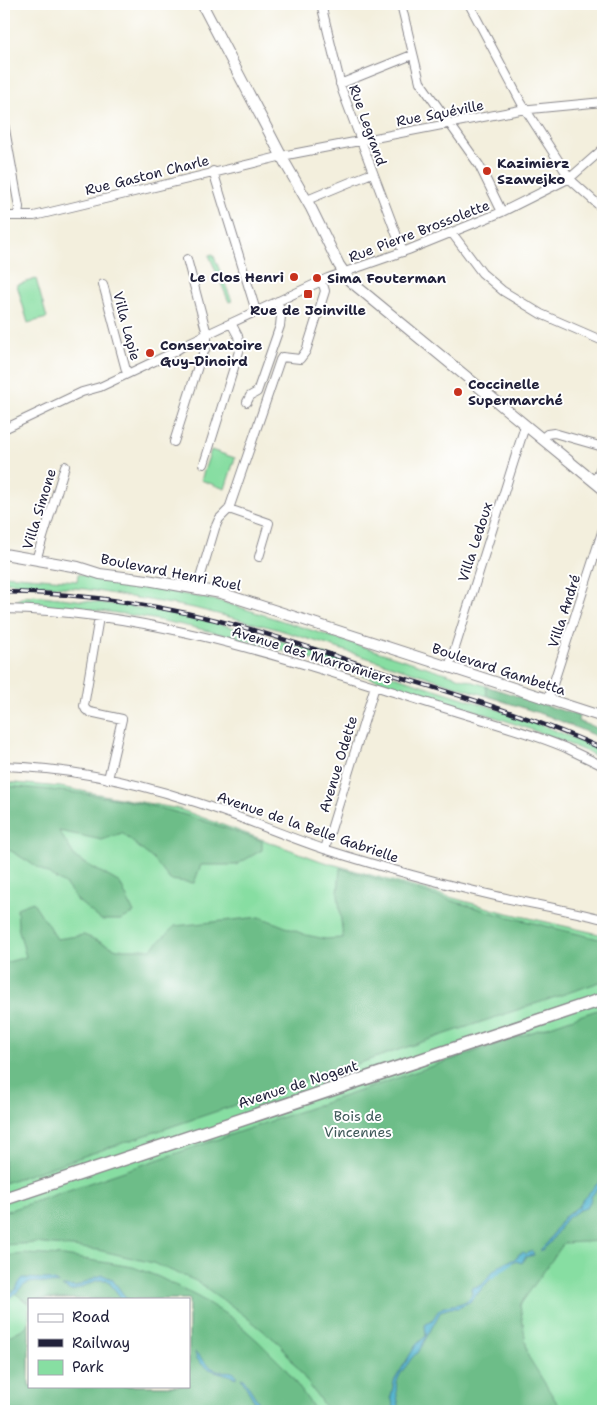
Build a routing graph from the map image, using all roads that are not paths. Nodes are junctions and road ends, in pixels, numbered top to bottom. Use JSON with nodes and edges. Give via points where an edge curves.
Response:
{"nodes":[{"id":1,"x":202,"y":4,"type":"edge"},
{"id":2,"x":321,"y":4,"type":"edge"},
{"id":3,"x":401,"y":4,"type":"edge"},
{"id":4,"x":469,"y":4,"type":"edge"},
{"id":5,"x":412,"y":56,"type":"junction"},
{"id":6,"x":340,"y":84,"type":"junction"},
{"id":7,"x":603,"y":102,"type":"edge"},
{"id":8,"x":526,"y":110,"type":"junction"},
{"id":9,"x":4,"y":124,"type":"edge"},
{"id":10,"x":450,"y":124,"type":"junction"},
{"id":11,"x":360,"y":141,"type":"junction"},
{"id":12,"x":603,"y":149,"type":"edge"},
{"id":13,"x":282,"y":156,"type":"junction"},
{"id":14,"x":213,"y":171,"type":"junction"},
{"id":15,"x":372,"y":173,"type":"junction"},
{"id":16,"x":570,"y":178,"type":"junction"},
{"id":17,"x":307,"y":200,"type":"junction"},
{"id":18,"x":603,"y":209,"type":"edge"},
{"id":19,"x":502,"y":212,"type":"junction"},
{"id":20,"x":18,"y":215,"type":"junction"},
{"id":21,"x":4,"y":216,"type":"edge"},
{"id":22,"x":452,"y":233,"type":"junction"},
{"id":23,"x":403,"y":252,"type":"junction"},
{"id":24,"x":187,"y":259,"type":"dead end"},
{"id":25,"x":344,"y":273,"type":"junction"},
{"id":26,"x":322,"y":281,"type":"junction"},
{"id":27,"x":103,"y":284,"type":"dead end"},
{"id":28,"x":278,"y":301,"type":"junction"},
{"id":29,"x":256,"y":311,"type":"junction"},
{"id":30,"x":232,"y":323,"type":"junction"},
{"id":31,"x":206,"y":334,"type":"junction"},
{"id":32,"x":603,"y":342,"type":"edge"},
{"id":33,"x":127,"y":374,"type":"junction"},
{"id":34,"x":247,"y":402,"type":"dead end"},
{"id":35,"x":525,"y":426,"type":"junction"},
{"id":36,"x":4,"y":428,"type":"edge"},
{"id":37,"x":541,"y":438,"type":"junction"},
{"id":38,"x":174,"y":442,"type":"dead end"},
{"id":39,"x":603,"y":447,"type":"edge"},
{"id":40,"x":603,"y":460,"type":"edge"},
{"id":41,"x":204,"y":464,"type":"dead end"},
{"id":42,"x":65,"y":466,"type":"dead end"},
{"id":43,"x":594,"y":480,"type":"junction"},
{"id":44,"x":603,"y":489,"type":"edge"},
{"id":45,"x":229,"y":509,"type":"junction"},
{"id":46,"x":603,"y":529,"type":"edge"},
{"id":47,"x":4,"y":554,"type":"edge"},
{"id":48,"x":258,"y":557,"type":"dead end"},
{"id":49,"x":36,"y":560,"type":"junction"},
{"id":50,"x":196,"y":588,"type":"junction"},
{"id":51,"x":4,"y":609,"type":"edge"},
{"id":52,"x":99,"y":617,"type":"junction"},
{"id":53,"x":387,"y":647,"type":"joint"},
{"id":54,"x":449,"y":667,"type":"junction"},
{"id":55,"x":375,"y":686,"type":"junction"},
{"id":56,"x":548,"y":700,"type":"junction"},
{"id":57,"x":603,"y":717,"type":"edge"},
{"id":58,"x":4,"y":766,"type":"edge"},
{"id":59,"x":603,"y":766,"type":"edge"},
{"id":60,"x":108,"y":779,"type":"junction"},
{"id":61,"x":325,"y":849,"type":"junction"},
{"id":62,"x":603,"y":919,"type":"edge"},
{"id":63,"x":603,"y":999,"type":"edge"},
{"id":64,"x":4,"y":1199,"type":"edge"}],
"edges":[{"from":1,"to":13,"type":"street"},
{"from":2,"to":6,"type":"street","name":"Rue Legrand"},
{"from":3,"to":5,"type":"street"},
{"from":4,"to":8,"type":"street"},
{"from":5,"to":6,"type":"street"},
{"from":5,"to":10,"type":"street","via":[[420,82]]},
{"from":6,"to":11,"type":"street","name":"Rue Legrand"},
{"from":7,"to":8,"type":"street","name":"Rue Squéville"},
{"from":8,"to":10,"type":"street","name":"Rue Squéville"},
{"from":8,"to":16,"type":"street"},
{"from":9,"to":20,"type":"street"},
{"from":10,"to":11,"type":"street","name":"Rue Squéville"},
{"from":10,"to":19,"type":"street","via":[[479,165]]},
{"from":11,"to":13,"type":"street","name":"Rue Squéville"},
{"from":11,"to":15,"type":"street","name":"Rue Legrand"},
{"from":12,"to":16,"type":"street","name":"Rue Pierre Brossolette"},
{"from":13,"to":14,"type":"street","name":"Rue Gaston Charle"},
{"from":13,"to":17,"type":"street"},
{"from":14,"to":20,"type":"street","name":"Rue Gaston Charle","via":[[34,216]]},
{"from":14,"to":29,"type":"street"},
{"from":15,"to":17,"type":"street"},
{"from":15,"to":23,"type":"street","name":"Rue Legrand"},
{"from":16,"to":18,"type":"street"},
{"from":16,"to":19,"type":"street","name":"Rue Pierre Brossolette"},
{"from":17,"to":25,"type":"street"},
{"from":19,"to":22,"type":"street","name":"Rue Pierre Brossolette"},
{"from":20,"to":21,"type":"street","name":"Rue Gaston Charle"},
{"from":22,"to":23,"type":"street","name":"Rue Pierre Brossolette"},
{"from":22,"to":32,"type":"street","via":[[482,273],[503,291],[541,314]]},
{"from":23,"to":25,"type":"street","name":"Rue Pierre Brossolette"},
{"from":24,"to":31,"type":"street"},
{"from":25,"to":26,"type":"street","name":"Rue Pierre Brossolette"},
{"from":25,"to":35,"type":"street"},
{"from":26,"to":28,"type":"street","name":"Rue Pierre Brossolette"},
{"from":26,"to":45,"type":"street","via":[[325,291],[306,351],[300,359],[285,356],[280,360]]},
{"from":27,"to":33,"type":"street","name":"Villa Lapie"},
{"from":28,"to":29,"type":"street","name":"Rue Pierre Brossolette"},
{"from":28,"to":34,"type":"street","via":[[280,326],[257,392]]},
{"from":29,"to":30,"type":"street","name":"Rue Pierre Brossolette"},
{"from":30,"to":31,"type":"street","name":"Rue Pierre Brossolette"},
{"from":30,"to":41,"type":"street","via":[[240,348]]},
{"from":31,"to":33,"type":"street","name":"Rue Pierre Brossolette"},
{"from":31,"to":38,"type":"street","via":[[207,345]]},
{"from":33,"to":36,"type":"street","name":"Rue Pierre Brossolette"},
{"from":35,"to":37,"type":"street"},
{"from":35,"to":54,"type":"street","name":"Villa Ledoux"},
{"from":37,"to":39,"type":"street","via":[[554,433]]},
{"from":37,"to":43,"type":"street"},
{"from":40,"to":43,"type":"street"},
{"from":42,"to":49,"type":"street","name":"Villa Simone"},
{"from":43,"to":44,"type":"street"},
{"from":45,"to":48,"type":"street","via":[[269,523]]},
{"from":45,"to":50,"type":"street","via":[[219,518]]},
{"from":46,"to":56,"type":"street","name":"Villa André"},
{"from":47,"to":49,"type":"street","name":"Boulevard Henri Ruel"},
{"from":49,"to":50,"type":"street","name":"Boulevard Henri Ruel","via":[[100,574]]},
{"from":50,"to":53,"type":"street","name":"Boulevard Henri Ruel","via":[[259,604]]},
{"from":51,"to":52,"type":"street","name":"Avenue des Marronniers"},
{"from":52,"to":55,"type":"street","name":"Avenue des Marronniers","via":[[150,624],[211,638]]},
{"from":52,"to":60,"type":"street","via":[[84,706],[90,712],[122,719]]},
{"from":53,"to":54,"type":"street","name":"Boulevard Gambetta"},
{"from":54,"to":56,"type":"street","name":"Boulevard Gambetta"},
{"from":55,"to":59,"type":"street","name":"Avenue des Marronniers","via":[[518,731]]},
{"from":55,"to":61,"type":"street","name":"Avenue Odette"},
{"from":56,"to":57,"type":"street","name":"Boulevard Gambetta"},
{"from":58,"to":60,"type":"street","name":"Avenue de la Belle Gabrielle","via":[[49,769]]},
{"from":60,"to":61,"type":"street","name":"Avenue de la Belle Gabrielle","via":[[192,800]]},
{"from":61,"to":62,"type":"street","name":"Avenue de la Belle Gabrielle","via":[[444,883]]},
{"from":63,"to":64,"type":"main road","name":"Avenue de Nogent"}]}
